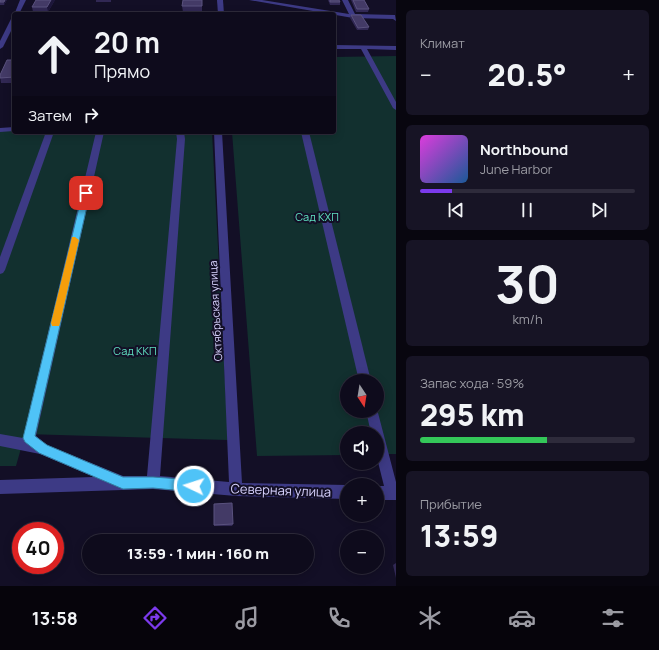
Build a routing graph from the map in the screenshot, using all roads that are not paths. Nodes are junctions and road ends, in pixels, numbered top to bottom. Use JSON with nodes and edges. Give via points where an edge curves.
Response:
{"nodes":[{"id":1,"x":23,"y":0,"type":"edge"},
{"id":2,"x":220,"y":0,"type":"edge"},
{"id":3,"x":252,"y":0,"type":"edge"},
{"id":4,"x":345,"y":0,"type":"edge"},
{"id":5,"x":17,"y":12,"type":"edge"},
{"id":6,"x":221,"y":12,"type":"edge"},
{"id":7,"x":328,"y":12,"type":"edge"},
{"id":8,"x":336,"y":13,"type":"edge"},
{"id":9,"x":353,"y":16,"type":"junction"},
{"id":10,"x":396,"y":18,"type":"edge"},
{"id":11,"x":12,"y":23,"type":"edge"},
{"id":12,"x":0,"y":47,"type":"edge"},
{"id":13,"x":336,"y":47,"type":"edge"},
{"id":14,"x":364,"y":47,"type":"junction"},
{"id":15,"x":396,"y":48,"type":"edge"},
{"id":16,"x":396,"y":108,"type":"edge"},
{"id":17,"x":12,"y":128,"type":"edge"},
{"id":18,"x":0,"y":130,"type":"edge"},
{"id":19,"x":49,"y":134,"type":"edge"},
{"id":20,"x":100,"y":134,"type":"edge"},
{"id":21,"x":180,"y":134,"type":"edge"},
{"id":22,"x":218,"y":134,"type":"edge"},
{"id":23,"x":305,"y":134,"type":"edge"},
{"id":24,"x":0,"y":270,"type":"edge"},
{"id":25,"x":363,"y":374,"type":"edge"},
{"id":26,"x":374,"y":418,"type":"edge"},
{"id":27,"x":0,"y":440,"type":"edge"},
{"id":28,"x":43,"y":449,"type":"junction"},
{"id":29,"x":153,"y":482,"type":"junction"},
{"id":30,"x":123,"y":483,"type":"junction"},
{"id":31,"x":0,"y":487,"type":"edge"},
{"id":32,"x":236,"y":489,"type":"junction"},
{"id":33,"x":340,"y":492,"type":"edge"},
{"id":34,"x":384,"y":492,"type":"edge"},
{"id":35,"x":394,"y":493,"type":"edge"}],
"edges":[{"from":1,"to":5,"type":"street"},
{"from":2,"to":6,"type":"street"},
{"from":3,"to":7,"type":"street"},
{"from":4,"to":9,"type":"street"},
{"from":8,"to":9,"type":"street"},
{"from":9,"to":10,"type":"street"},
{"from":11,"to":12,"type":"street"},
{"from":13,"to":14,"type":"street"},
{"from":14,"to":15,"type":"street"},
{"from":14,"to":16,"type":"street"},
{"from":17,"to":18,"type":"street"},
{"from":19,"to":24,"type":"street"},
{"from":20,"to":28,"type":"street","via":[[29,438]]},
{"from":21,"to":29,"type":"street"},
{"from":22,"to":32,"type":"street","name":"Октябрьская улица"},
{"from":23,"to":25,"type":"street"},
{"from":26,"to":35,"type":"street"},
{"from":27,"to":28,"type":"street"},
{"from":28,"to":30,"type":"street"},
{"from":29,"to":30,"type":"street","name":"Северная улица"},
{"from":29,"to":32,"type":"street","name":"Северная улица"},
{"from":30,"to":31,"type":"street","name":"Северная улица"},
{"from":32,"to":33,"type":"street","name":"Северная улица"},
{"from":34,"to":35,"type":"street"}]}
